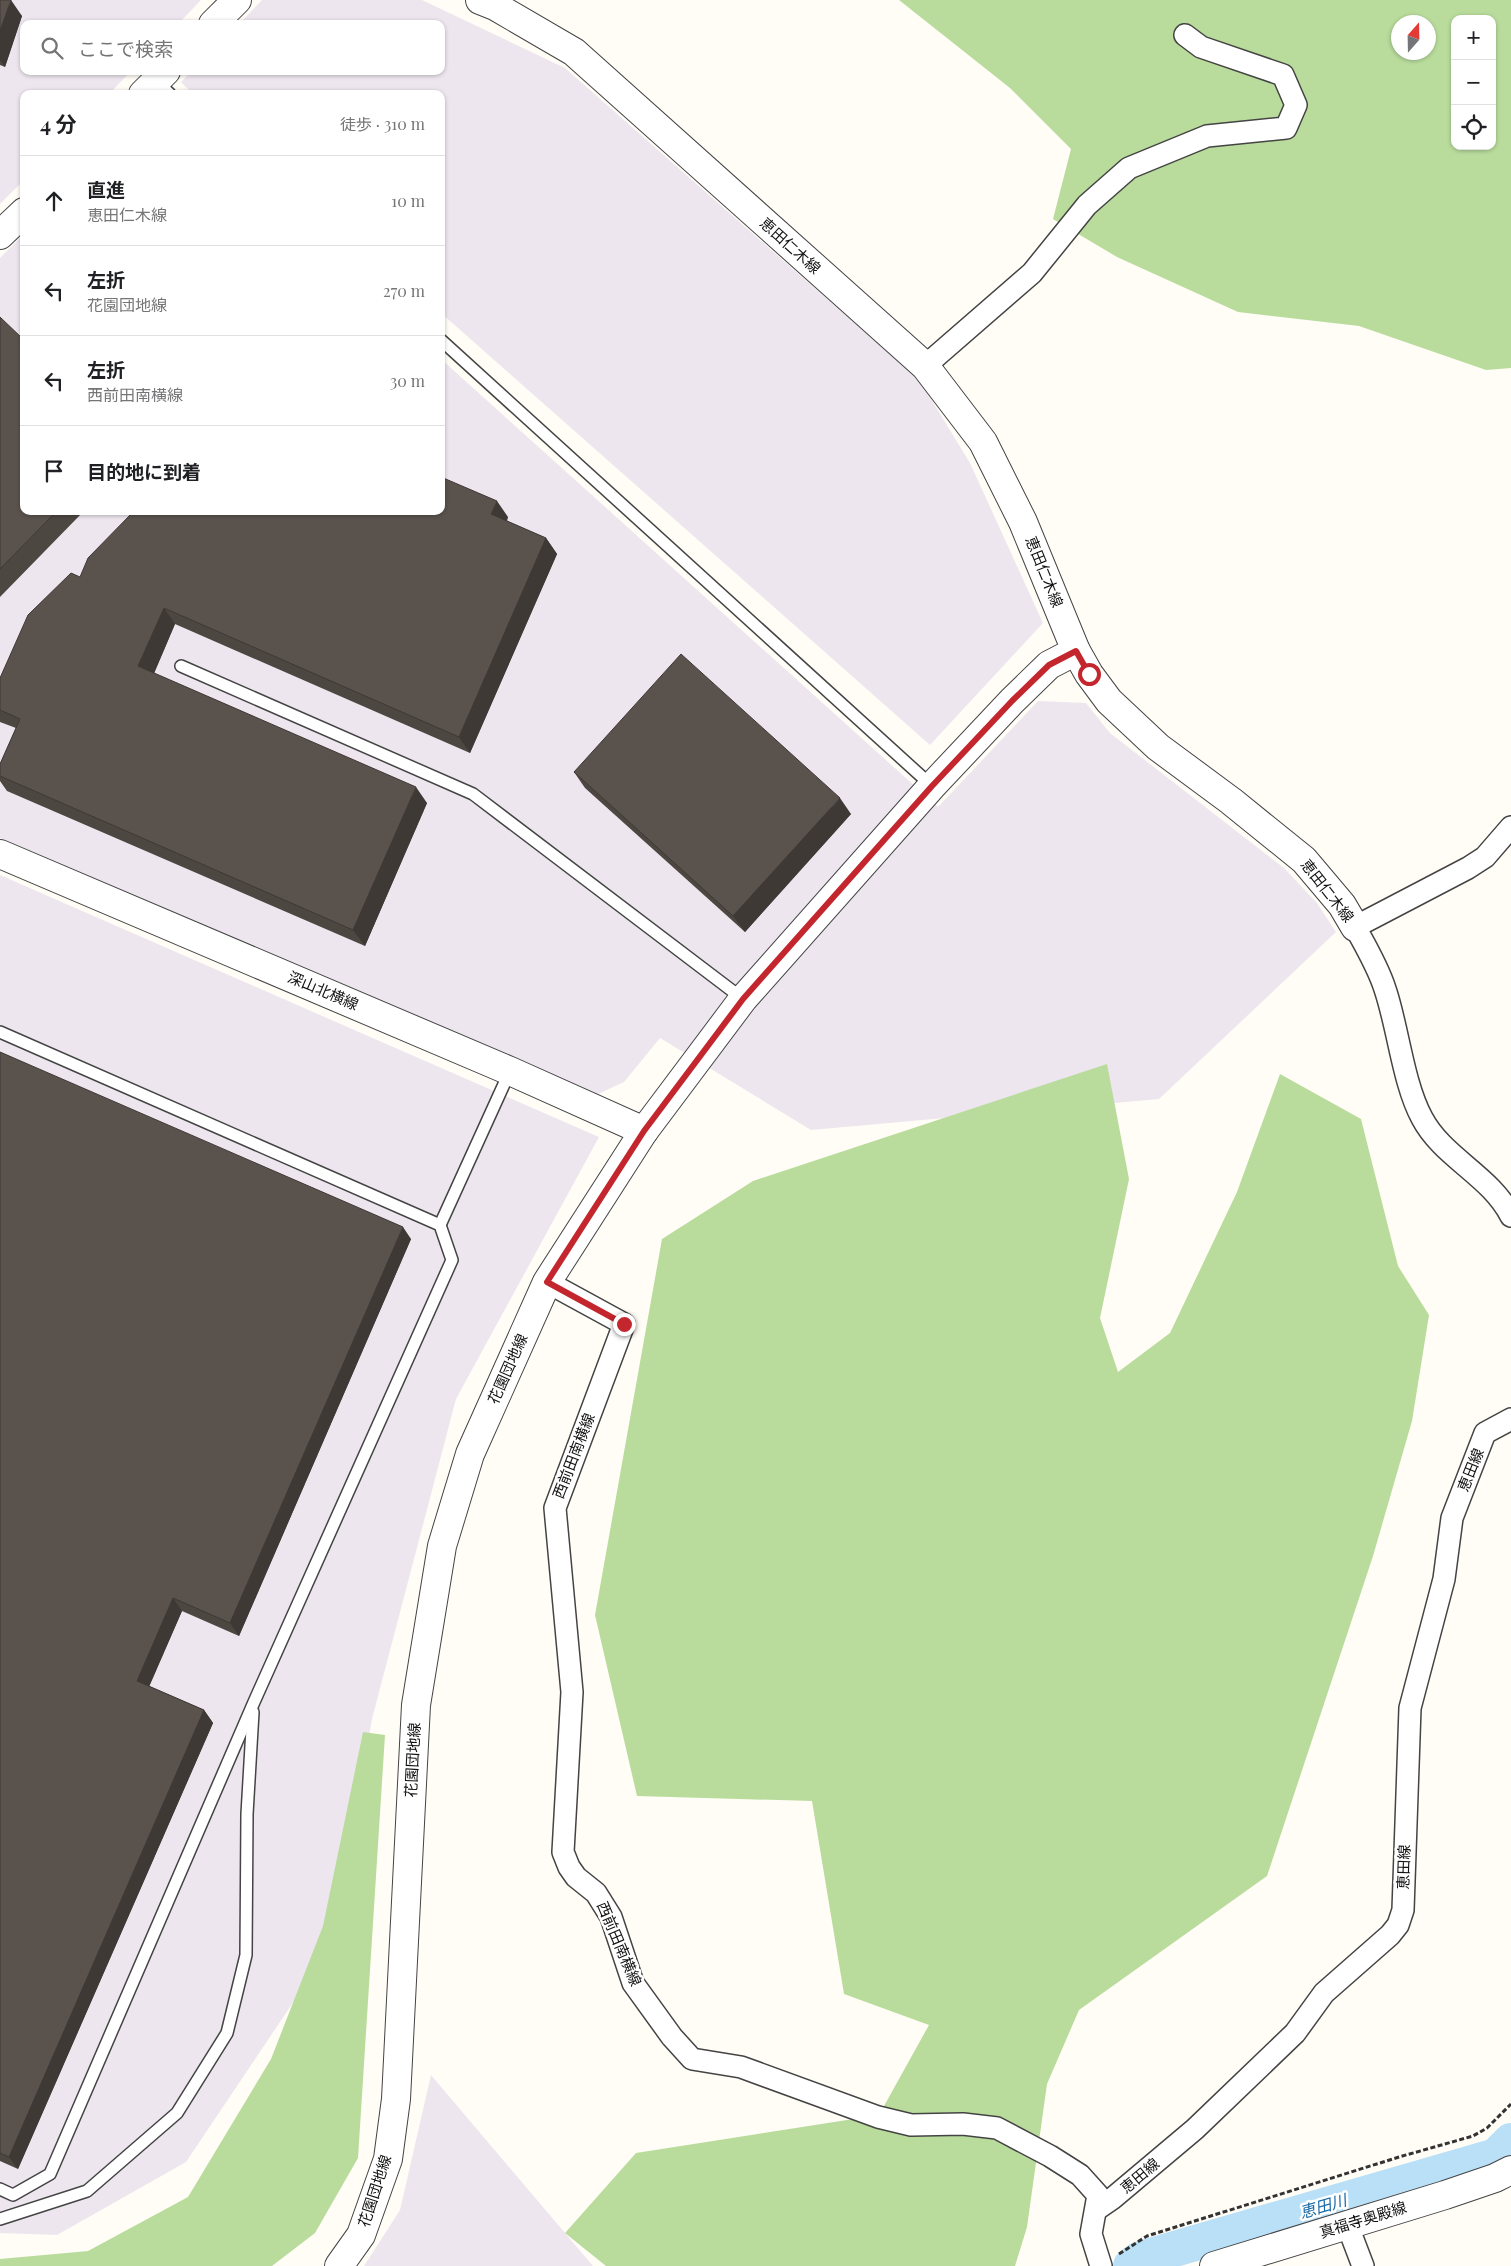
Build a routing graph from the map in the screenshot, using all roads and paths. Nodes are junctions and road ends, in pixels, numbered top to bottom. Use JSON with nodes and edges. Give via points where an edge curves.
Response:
{"nodes":[{"id":1,"x":237,"y":0,"type":"edge"},
{"id":2,"x":480,"y":0,"type":"edge"},
{"id":3,"x":218,"y":20,"type":"edge"},
{"id":4,"x":1185,"y":35,"type":"dead end"},
{"id":5,"x":20,"y":216,"type":"edge"},
{"id":6,"x":0,"y":235,"type":"edge"},
{"id":7,"x":445,"y":344,"type":"edge"},
{"id":8,"x":925,"y":366,"type":"junction"},
{"id":9,"x":1076,"y":651,"type":"junction"},
{"id":10,"x":181,"y":666,"type":"dead end"},
{"id":11,"x":932,"y":786,"type":"junction"},
{"id":12,"x":1511,"y":827,"type":"edge"},
{"id":13,"x":0,"y":854,"type":"edge"},
{"id":14,"x":1355,"y":927,"type":"junction"},
{"id":15,"x":743,"y":999,"type":"junction"},
{"id":16,"x":0,"y":1032,"type":"edge"},
{"id":17,"x":510,"y":1071,"type":"junction"},
{"id":18,"x":644,"y":1131,"type":"junction"},
{"id":19,"x":1511,"y":1216,"type":"edge"},
{"id":20,"x":440,"y":1225,"type":"junction"},
{"id":21,"x":547,"y":1282,"type":"junction"},
{"id":22,"x":1511,"y":1419,"type":"edge"},
{"id":23,"x":254,"y":1702,"type":"junction"},
{"id":24,"x":1511,"y":2104,"type":"edge"},
{"id":25,"x":1511,"y":2170,"type":"edge"},
{"id":26,"x":0,"y":2189,"type":"edge"},
{"id":27,"x":1097,"y":2209,"type":"junction"},
{"id":28,"x":0,"y":2219,"type":"edge"},
{"id":29,"x":1347,"y":2224,"type":"junction"},
{"id":30,"x":1107,"y":2262,"type":"edge"},
{"id":31,"x":340,"y":2266,"type":"edge"},
{"id":32,"x":1214,"y":2266,"type":"edge"},
{"id":33,"x":1363,"y":2266,"type":"edge"}],
"edges":[{"from":1,"to":3,"type":"street"},
{"from":2,"to":8,"type":"street","name":"恵田仁木線","via":[[574,52]]},
{"from":4,"to":8,"type":"street","via":[[1201,47],[1283,75],[1296,105],[1286,128],[1207,136],[1129,168],[1088,205],[1032,273]]},
{"from":5,"to":6,"type":"street"},
{"from":7,"to":11,"type":"lane"},
{"from":8,"to":9,"type":"street","name":"恵田仁木線","via":[[983,442],[1023,522]]},
{"from":9,"to":11,"type":"street","name":"花園団地線","via":[[1049,665]]},
{"from":9,"to":14,"type":"street","name":"恵田仁木線","via":[[1104,694],[1137,729],[1304,860],[1342,905]]},
{"from":10,"to":15,"type":"lane","via":[[473,794]]},
{"from":11,"to":15,"type":"street","name":"花園団地線"},
{"from":12,"to":14,"type":"street","via":[[1485,857],[1468,868]]},
{"from":13,"to":17,"type":"street","name":"深山北横線"},
{"from":14,"to":19,"type":"street","name":"恵田仁木線","via":[[1385,988],[1421,1117],[1439,1143],[1484,1181],[1505,1204]]},
{"from":15,"to":18,"type":"street","name":"花園団地線"},
{"from":16,"to":20,"type":"lane"},
{"from":17,"to":18,"type":"street","name":"深山北横線"},
{"from":17,"to":20,"type":"lane"},
{"from":18,"to":21,"type":"street","name":"花園団地線"},
{"from":20,"to":23,"type":"lane","via":[[452,1260]]},
{"from":21,"to":27,"type":"street","name":"西前田南横線","via":[[624,1324],[555,1508],[572,1692],[564,1852],[576,1877],[596,1892],[611,1917],[633,1983],[692,2059],[741,2067],[878,2117],[911,2125],[963,2124],[997,2128],[1080,2175],[1098,2195]]},
{"from":21,"to":31,"type":"street","name":"花園団地線","via":[[470,1454],[442,1546],[416,1705],[396,2099],[388,2159],[361,2235]]},
{"from":22,"to":27,"type":"street","name":"恵田線","via":[[1486,1433],[1452,1518],[1444,1579],[1410,1708],[1403,1910],[1398,1925],[1324,1994],[1294,2033],[1195,2129]]},
{"from":23,"to":26,"type":"lane","via":[[50,2174],[13,2195]]},
{"from":23,"to":28,"type":"lane","via":[[247,1814],[246,1955],[227,2033],[177,2113],[87,2191]]},
{"from":24,"to":30,"type":"path","via":[[1487,2128],[1473,2136],[1147,2236]]},
{"from":25,"to":29,"type":"street","name":"真福寺奥殿線","via":[[1453,2192]]},
{"from":27,"to":30,"type":"street","via":[[1091,2234]]},
{"from":29,"to":32,"type":"street","name":"真福寺奥殿線"},
{"from":29,"to":33,"type":"street"}]}
